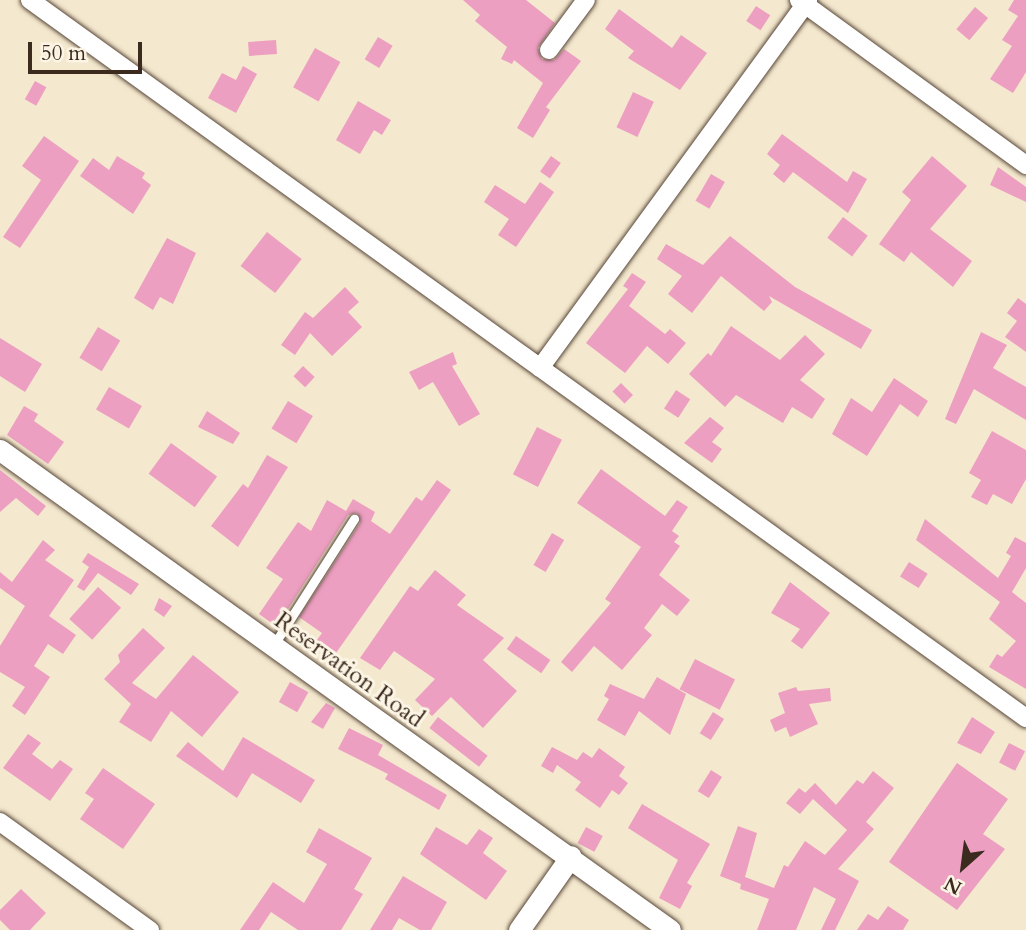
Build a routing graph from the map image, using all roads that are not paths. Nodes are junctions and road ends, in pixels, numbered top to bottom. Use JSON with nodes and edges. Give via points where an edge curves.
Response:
{"nodes":[{"id":1,"x":30,"y":0,"type":"edge"},
{"id":2,"x":586,"y":0,"type":"edge"},
{"id":3,"x":804,"y":2,"type":"edge"},
{"id":4,"x":549,"y":50,"type":"dead end"},
{"id":5,"x":1026,"y":165,"type":"edge"},
{"id":6,"x":540,"y":368,"type":"junction"},
{"id":7,"x":0,"y":450,"type":"edge"},
{"id":8,"x":355,"y":519,"type":"dead end"},
{"id":9,"x":272,"y":648,"type":"junction"},
{"id":10,"x":1026,"y":718,"type":"edge"},
{"id":11,"x":0,"y":822,"type":"edge"},
{"id":12,"x":571,"y":856,"type":"junction"},
{"id":13,"x":150,"y":930,"type":"edge"},
{"id":14,"x":519,"y":930,"type":"edge"},
{"id":15,"x":670,"y":930,"type":"edge"}],
"edges":[{"from":1,"to":6,"type":"street"},
{"from":2,"to":4,"type":"street"},
{"from":3,"to":5,"type":"street"},
{"from":3,"to":6,"type":"street"},
{"from":6,"to":10,"type":"street"},
{"from":7,"to":9,"type":"street","name":"Reservation Road"},
{"from":8,"to":9,"type":"lane"},
{"from":9,"to":12,"type":"street","name":"Reservation Road"},
{"from":11,"to":13,"type":"street"},
{"from":12,"to":14,"type":"street"},
{"from":12,"to":15,"type":"street","name":"Reservation Road"}]}
